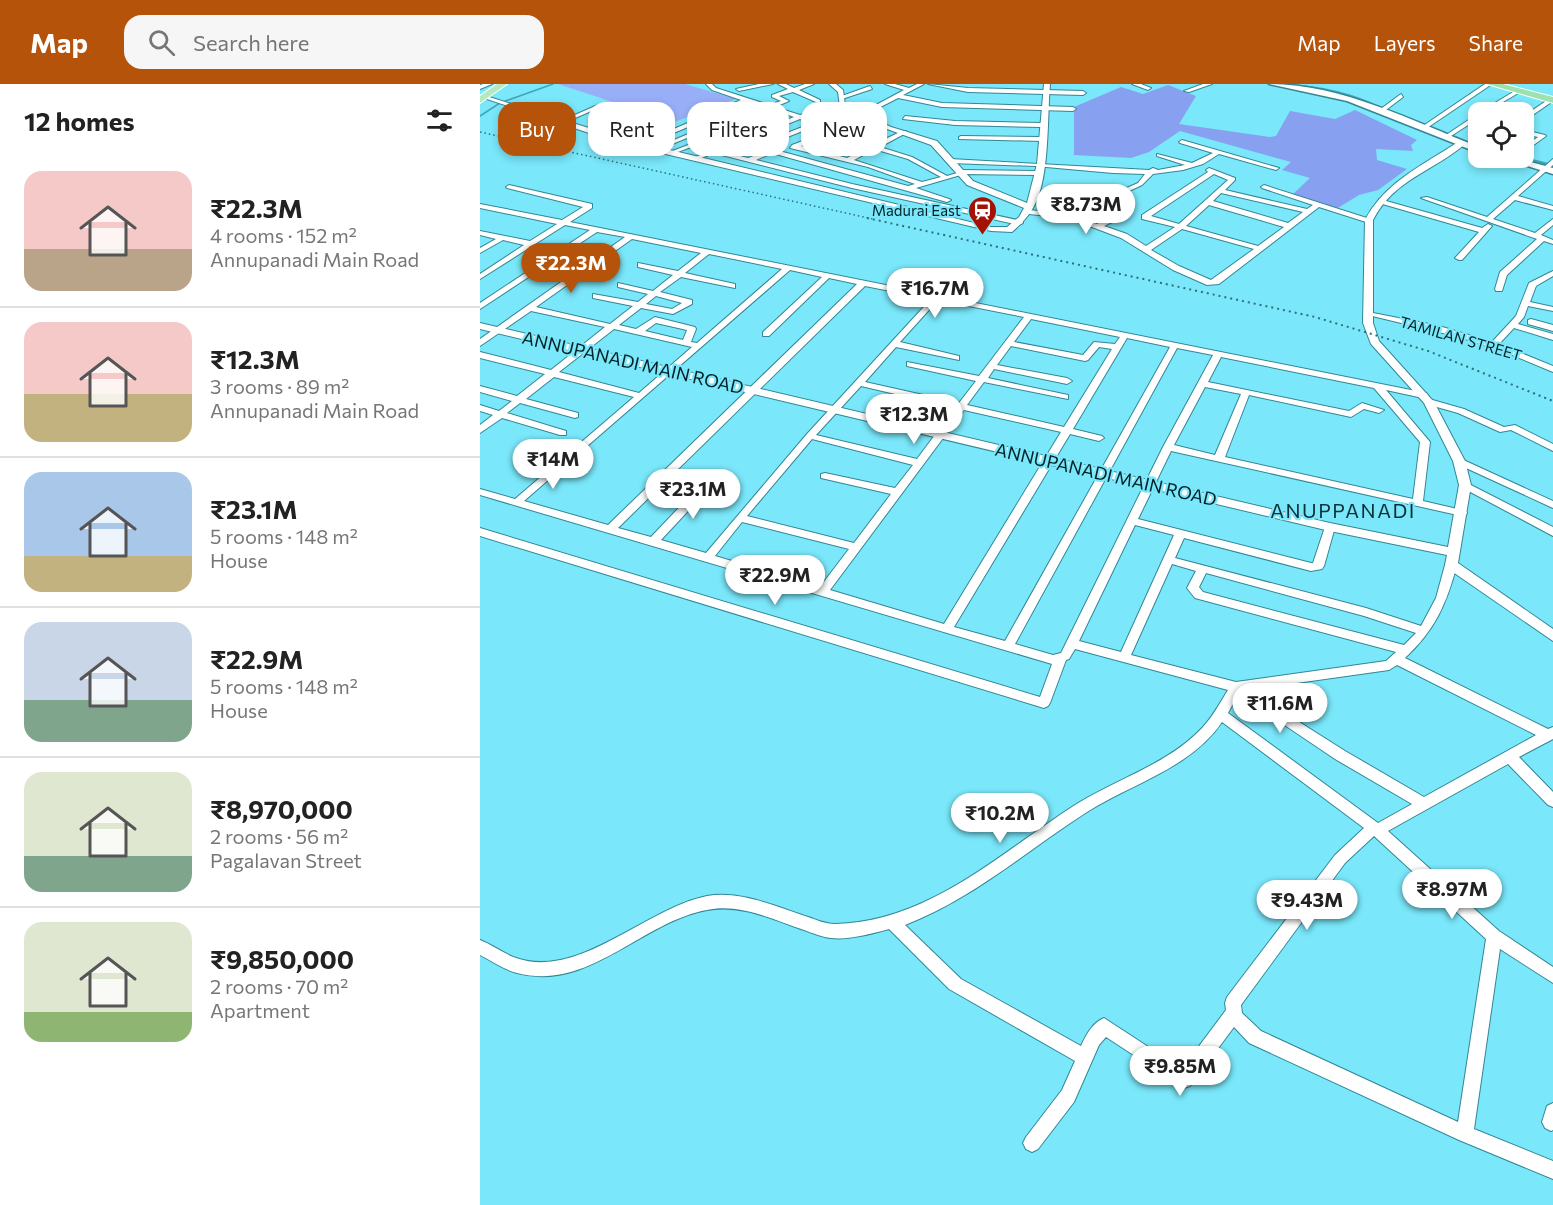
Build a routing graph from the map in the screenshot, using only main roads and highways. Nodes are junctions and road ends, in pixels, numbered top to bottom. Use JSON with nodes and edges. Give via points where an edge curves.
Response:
{"nodes":[{"id":1,"x":503,"y":84,"type":"edge"},
{"id":2,"x":1272,"y":84,"type":"edge"},
{"id":3,"x":1491,"y":84,"type":"edge"},
{"id":4,"x":1505,"y":84,"type":"edge"},
{"id":5,"x":1288,"y":85,"type":"edge"},
{"id":6,"x":1553,"y":98,"type":"edge"},
{"id":7,"x":482,"y":99,"type":"edge"},
{"id":8,"x":1468,"y":146,"type":"edge"},
{"id":9,"x":1534,"y":163,"type":"edge"},
{"id":10,"x":1549,"y":166,"type":"edge"}],
"edges":[{"from":1,"to":7,"type":"main road"},
{"from":2,"to":5,"type":"main road"},
{"from":3,"to":6,"type":"highway"},
{"from":4,"to":6,"type":"highway"},
{"from":5,"to":8,"type":"main road","via":[[1383,110]]},
{"from":9,"to":10,"type":"main road"}]}
